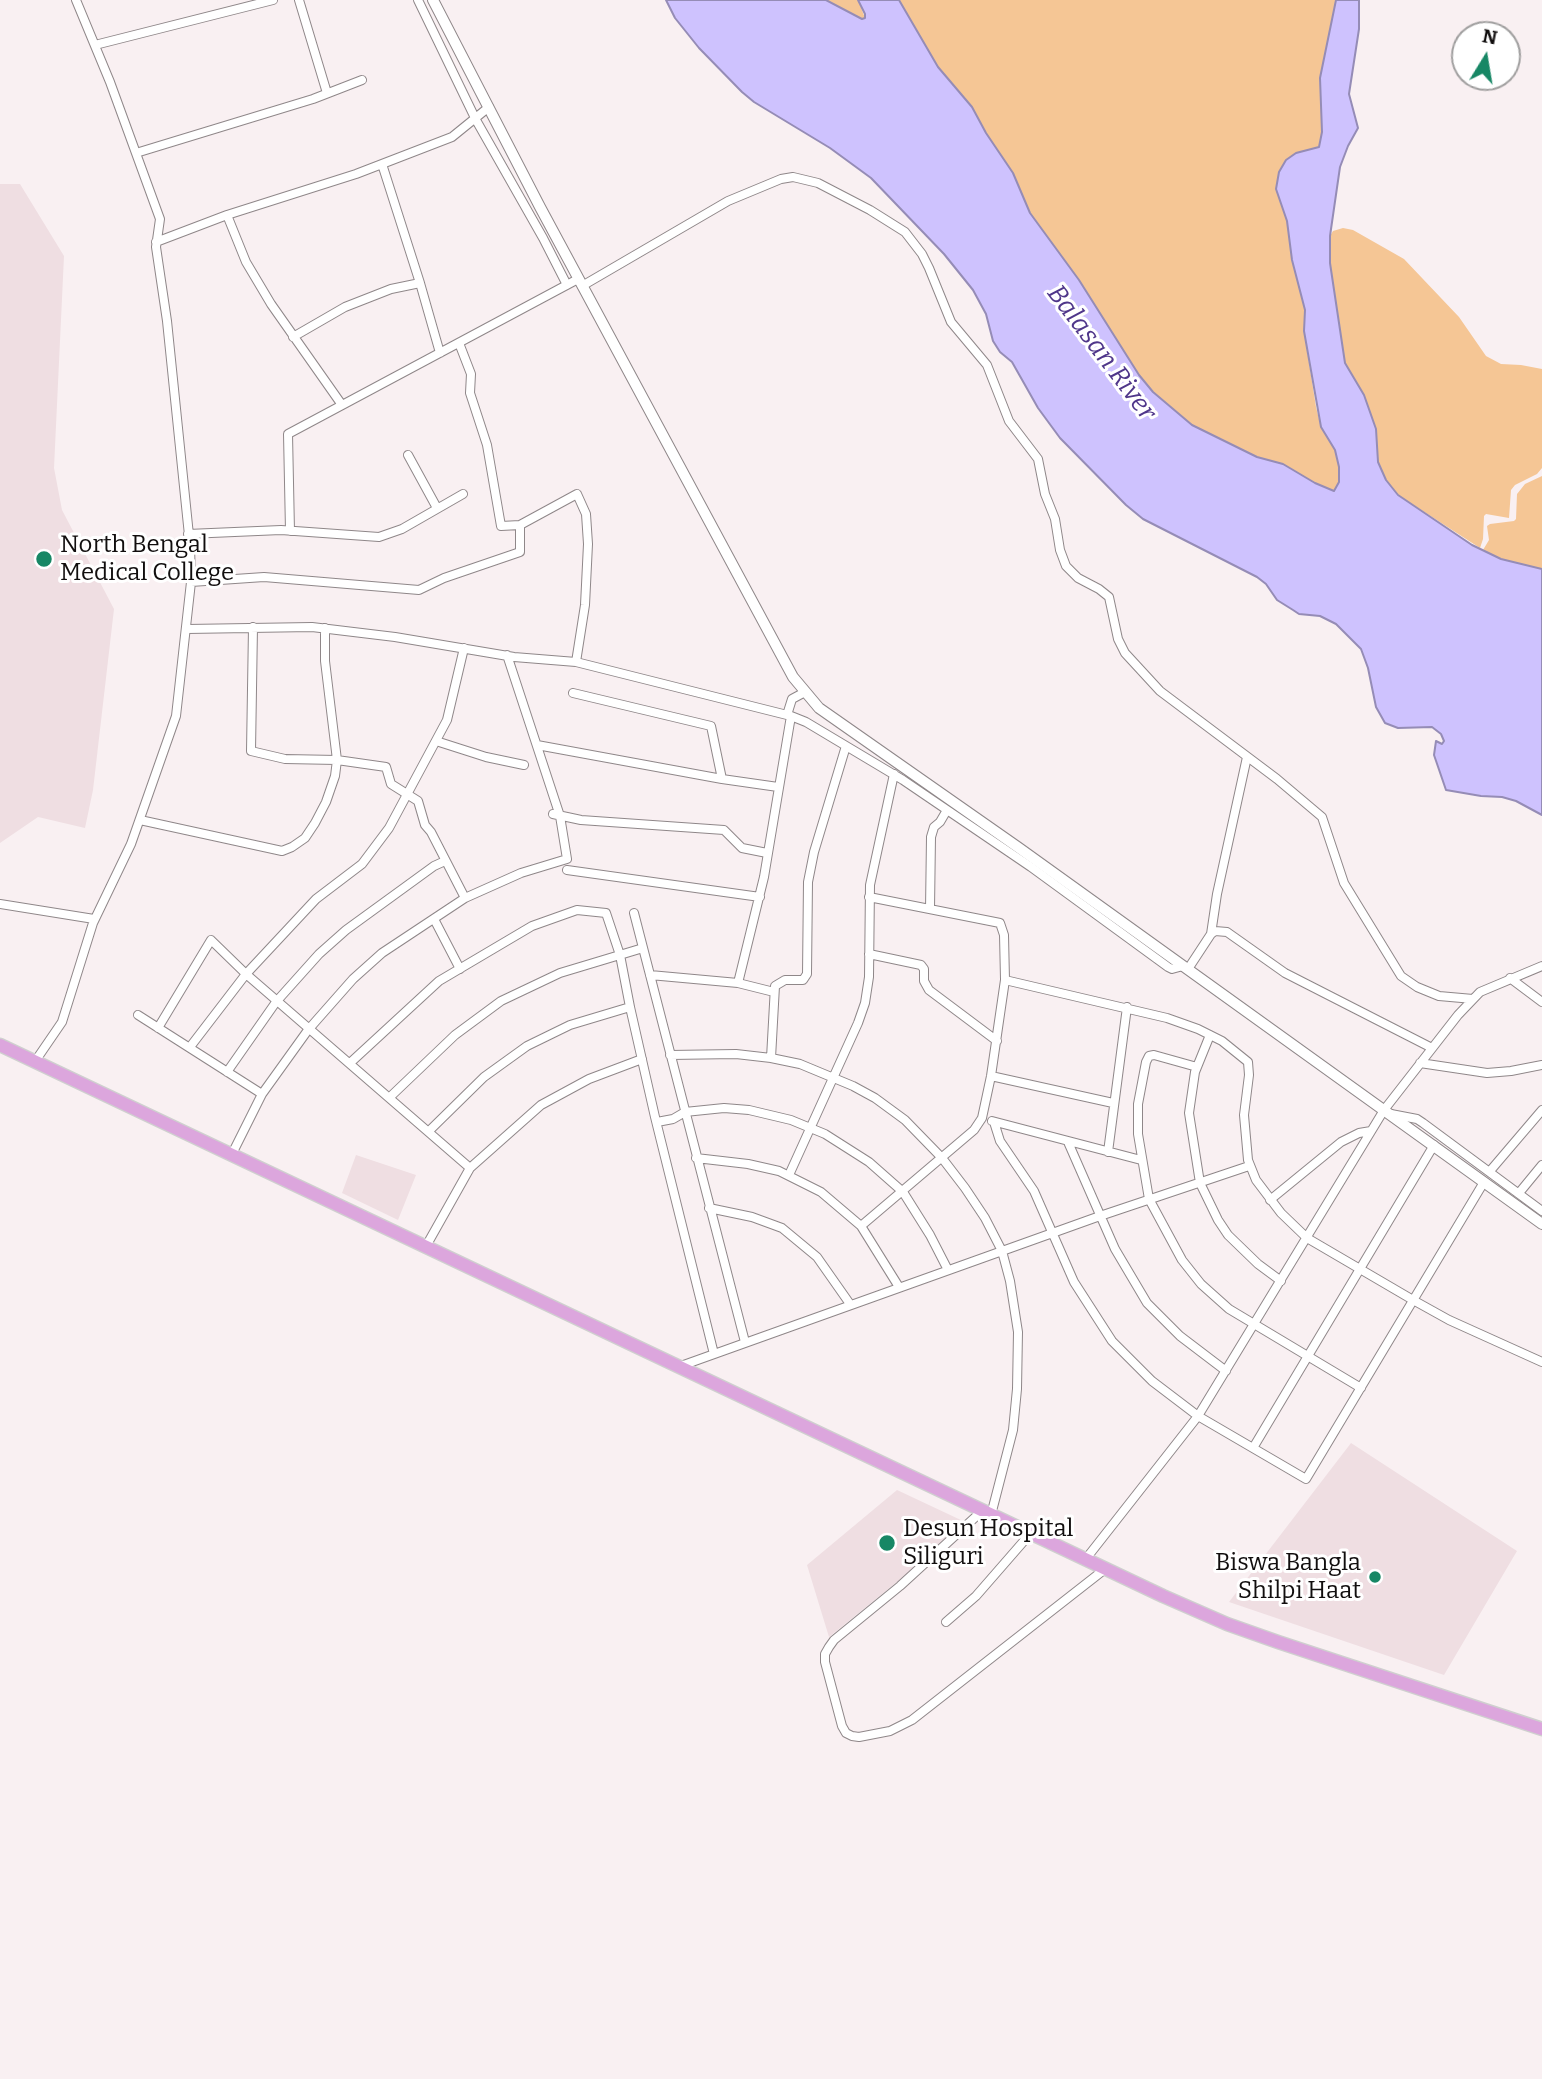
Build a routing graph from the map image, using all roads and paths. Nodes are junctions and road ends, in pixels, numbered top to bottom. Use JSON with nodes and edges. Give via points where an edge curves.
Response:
{"nodes":[{"id":1,"x":76,"y":0,"type":"edge"},
{"id":2,"x":271,"y":0,"type":"edge"},
{"id":3,"x":299,"y":0,"type":"edge"},
{"id":4,"x":418,"y":0,"type":"edge"},
{"id":5,"x":433,"y":0,"type":"edge"},
{"id":6,"x":95,"y":45,"type":"junction"},
{"id":7,"x":362,"y":80,"type":"dead end"},
{"id":8,"x":327,"y":93,"type":"junction"},
{"id":9,"x":489,"y":107,"type":"junction"},
{"id":10,"x":476,"y":120,"type":"junction"},
{"id":11,"x":136,"y":153,"type":"junction"},
{"id":12,"x":382,"y":164,"type":"junction"},
{"id":13,"x":227,"y":215,"type":"junction"},
{"id":14,"x":156,"y":242,"type":"junction"},
{"id":15,"x":580,"y":282,"type":"junction"},
{"id":16,"x":420,"y":283,"type":"junction"},
{"id":17,"x":567,"y":285,"type":"junction"},
{"id":18,"x":293,"y":337,"type":"junction"},
{"id":19,"x":458,"y":343,"type":"junction"},
{"id":20,"x":440,"y":353,"type":"junction"},
{"id":21,"x":342,"y":405,"type":"junction"},
{"id":22,"x":408,"y":454,"type":"dead end"},
{"id":23,"x":463,"y":494,"type":"dead end"},
{"id":24,"x":438,"y":508,"type":"junction"},
{"id":25,"x":520,"y":525,"type":"junction"},
{"id":26,"x":290,"y":531,"type":"junction"},
{"id":27,"x":188,"y":534,"type":"junction"},
{"id":28,"x":191,"y":582,"type":"junction"},
{"id":29,"x":253,"y":627,"type":"junction"},
{"id":30,"x":325,"y":628,"type":"junction"},
{"id":31,"x":187,"y":629,"type":"junction"},
{"id":32,"x":464,"y":648,"type":"junction"},
{"id":33,"x":507,"y":655,"type":"junction"},
{"id":34,"x":576,"y":662,"type":"junction"},
{"id":35,"x":805,"y":692,"type":"junction"},
{"id":36,"x":573,"y":693,"type":"dead end"},
{"id":37,"x":789,"y":715,"type":"junction"},
{"id":38,"x":436,"y":741,"type":"junction"},
{"id":39,"x":537,"y":745,"type":"junction"},
{"id":40,"x":846,"y":746,"type":"junction"},
{"id":41,"x":1247,"y":757,"type":"junction"},
{"id":42,"x":337,"y":760,"type":"junction"},
{"id":43,"x":524,"y":765,"type":"dead end"},
{"id":44,"x":894,"y":774,"type":"junction"},
{"id":45,"x":722,"y":779,"type":"junction"},
{"id":46,"x":778,"y":787,"type":"junction"},
{"id":47,"x":407,"y":794,"type":"junction"},
{"id":48,"x":947,"y":810,"type":"junction"},
{"id":49,"x":556,"y":815,"type":"junction"},
{"id":50,"x":140,"y":820,"type":"junction"},
{"id":51,"x":767,"y":853,"type":"junction"},
{"id":52,"x":445,"y":861,"type":"junction"},
{"id":53,"x":567,"y":870,"type":"dead end"},
{"id":54,"x":760,"y":897,"type":"junction"},
{"id":55,"x":465,"y":898,"type":"junction"},
{"id":56,"x":869,"y":898,"type":"junction"},
{"id":57,"x":0,"y":904,"type":"edge"},
{"id":58,"x":930,"y":909,"type":"junction"},
{"id":59,"x":634,"y":913,"type":"dead end"},
{"id":60,"x":94,"y":919,"type":"junction"},
{"id":61,"x":434,"y":919,"type":"junction"},
{"id":62,"x":1211,"y":934,"type":"junction"},
{"id":63,"x":643,"y":948,"type":"junction"},
{"id":64,"x":869,"y":954,"type":"junction"},
{"id":65,"x":620,"y":955,"type":"junction"},
{"id":66,"x":1542,"y":967,"type":"edge"},
{"id":67,"x":1186,"y":968,"type":"junction"},
{"id":68,"x":460,"y":969,"type":"junction"},
{"id":69,"x":246,"y":974,"type":"junction"},
{"id":70,"x":650,"y":975,"type":"junction"},
{"id":71,"x":1510,"y":978,"type":"junction"},
{"id":72,"x":1005,"y":980,"type":"junction"},
{"id":73,"x":738,"y":983,"type":"junction"},
{"id":74,"x":774,"y":992,"type":"junction"},
{"id":75,"x":1473,"y":999,"type":"junction"},
{"id":76,"x":276,"y":1002,"type":"junction"},
{"id":77,"x":1542,"y":1002,"type":"edge"},
{"id":78,"x":630,"y":1007,"type":"junction"},
{"id":79,"x":1127,"y":1007,"type":"junction"},
{"id":80,"x":138,"y":1015,"type":"dead end"},
{"id":81,"x":158,"y":1028,"type":"junction"},
{"id":82,"x":308,"y":1030,"type":"junction"},
{"id":83,"x":1210,"y":1035,"type":"junction"},
{"id":84,"x":997,"y":1041,"type":"junction"},
{"id":85,"x":0,"y":1045,"type":"edge"},
{"id":86,"x":190,"y":1047,"type":"junction"},
{"id":87,"x":1432,"y":1048,"type":"junction"},
{"id":88,"x":670,"y":1055,"type":"junction"},
{"id":89,"x":771,"y":1058,"type":"junction"},
{"id":90,"x":642,"y":1059,"type":"junction"},
{"id":91,"x":36,"y":1060,"type":"junction"},
{"id":92,"x":350,"y":1063,"type":"junction"},
{"id":93,"x":1420,"y":1063,"type":"junction"},
{"id":94,"x":1542,"y":1065,"type":"edge"},
{"id":95,"x":1197,"y":1067,"type":"junction"},
{"id":96,"x":227,"y":1072,"type":"junction"},
{"id":97,"x":991,"y":1076,"type":"junction"},
{"id":98,"x":833,"y":1077,"type":"junction"},
{"id":99,"x":262,"y":1094,"type":"junction"},
{"id":100,"x":390,"y":1097,"type":"junction"},
{"id":101,"x":1113,"y":1103,"type":"junction"},
{"id":102,"x":1542,"y":1110,"type":"edge"},
{"id":103,"x":685,"y":1112,"type":"junction"},
{"id":104,"x":1387,"y":1112,"type":"junction"},
{"id":105,"x":982,"y":1118,"type":"junction"},
{"id":106,"x":657,"y":1122,"type":"junction"},
{"id":107,"x":994,"y":1122,"type":"junction"},
{"id":108,"x":810,"y":1126,"type":"junction"},
{"id":109,"x":429,"y":1131,"type":"junction"},
{"id":110,"x":1371,"y":1131,"type":"junction"},
{"id":111,"x":1068,"y":1142,"type":"junction"},
{"id":112,"x":1434,"y":1145,"type":"junction"},
{"id":113,"x":1108,"y":1152,"type":"junction"},
{"id":114,"x":231,"y":1156,"type":"junction"},
{"id":115,"x":696,"y":1158,"type":"junction"},
{"id":116,"x":942,"y":1158,"type":"junction"},
{"id":117,"x":1141,"y":1160,"type":"junction"},
{"id":118,"x":1542,"y":1165,"type":"edge"},
{"id":119,"x":1249,"y":1166,"type":"junction"},
{"id":120,"x":470,"y":1168,"type":"junction"},
{"id":121,"x":1489,"y":1171,"type":"junction"},
{"id":122,"x":789,"y":1175,"type":"junction"},
{"id":123,"x":1200,"y":1182,"type":"junction"},
{"id":124,"x":1484,"y":1182,"type":"junction"},
{"id":125,"x":902,"y":1192,"type":"junction"},
{"id":126,"x":1519,"y":1193,"type":"junction"},
{"id":127,"x":1149,"y":1199,"type":"junction"},
{"id":128,"x":1270,"y":1200,"type":"junction"},
{"id":129,"x":709,"y":1208,"type":"junction"},
{"id":130,"x":1542,"y":1211,"type":"edge"},
{"id":131,"x":1100,"y":1216,"type":"junction"},
{"id":132,"x":1542,"y":1224,"type":"edge"},
{"id":133,"x":861,"y":1226,"type":"junction"},
{"id":134,"x":1051,"y":1233,"type":"junction"},
{"id":135,"x":1307,"y":1238,"type":"junction"},
{"id":136,"x":425,"y":1248,"type":"junction"},
{"id":137,"x":1002,"y":1251,"type":"junction"},
{"id":138,"x":1359,"y":1268,"type":"junction"},
{"id":139,"x":948,"y":1270,"type":"junction"},
{"id":140,"x":1281,"y":1281,"type":"junction"},
{"id":141,"x":899,"y":1287,"type":"junction"},
{"id":142,"x":1413,"y":1300,"type":"junction"},
{"id":143,"x":850,"y":1304,"type":"junction"},
{"id":144,"x":1254,"y":1326,"type":"junction"},
{"id":145,"x":745,"y":1342,"type":"junction"},
{"id":146,"x":714,"y":1354,"type":"junction"},
{"id":147,"x":1306,"y":1356,"type":"junction"},
{"id":148,"x":1542,"y":1362,"type":"edge"},
{"id":149,"x":678,"y":1367,"type":"junction"},
{"id":150,"x":1226,"y":1371,"type":"junction"},
{"id":151,"x":1361,"y":1388,"type":"junction"},
{"id":152,"x":1198,"y":1416,"type":"junction"},
{"id":153,"x":1253,"y":1448,"type":"junction"},
{"id":154,"x":986,"y":1513,"type":"junction"},
{"id":155,"x":1030,"y":1534,"type":"junction"},
{"id":156,"x":1085,"y":1560,"type":"junction"},
{"id":157,"x":1105,"y":1569,"type":"junction"},
{"id":158,"x":946,"y":1622,"type":"dead end"},
{"id":159,"x":1542,"y":1729,"type":"edge"}],
"edges":[{"from":1,"to":6,"type":"street"},
{"from":2,"to":6,"type":"street"},
{"from":3,"to":8,"type":"street"},
{"from":4,"to":10,"type":"street"},
{"from":5,"to":9,"type":"street"},
{"from":6,"to":11,"type":"street"},
{"from":7,"to":8,"type":"street"},
{"from":8,"to":11,"type":"street"},
{"from":9,"to":10,"type":"street"},
{"from":9,"to":15,"type":"street"},
{"from":10,"to":12,"type":"street","via":[[452,137]]},
{"from":10,"to":17,"type":"street"},
{"from":11,"to":14,"type":"street","via":[[160,219]]},
{"from":12,"to":13,"type":"street"},
{"from":12,"to":16,"type":"street"},
{"from":13,"to":14,"type":"street"},
{"from":13,"to":18,"type":"street","via":[[246,262]]},
{"from":14,"to":27,"type":"street"},
{"from":15,"to":17,"type":"street"},
{"from":15,"to":35,"type":"street"},
{"from":15,"to":41,"type":"street","via":[[728,201],[793,177],[818,183],[905,232],[926,261],[951,322],[987,365],[1009,421],[1038,459],[1059,550],[1070,571],[1109,597],[1118,639],[1131,662],[1167,698]]},
{"from":16,"to":18,"type":"street","via":[[345,307]]},
{"from":16,"to":20,"type":"street"},
{"from":17,"to":19,"type":"street"},
{"from":18,"to":21,"type":"street"},
{"from":19,"to":20,"type":"street"},
{"from":19,"to":25,"type":"street","via":[[471,374],[470,393],[487,445],[501,526]]},
{"from":20,"to":21,"type":"street"},
{"from":21,"to":26,"type":"street","via":[[288,434]]},
{"from":22,"to":24,"type":"street"},
{"from":23,"to":24,"type":"street"},
{"from":24,"to":26,"type":"street","via":[[379,537]]},
{"from":25,"to":28,"type":"street","via":[[520,551],[419,590],[264,576]]},
{"from":25,"to":34,"type":"street","via":[[577,494],[586,514],[585,605]]},
{"from":26,"to":27,"type":"street"},
{"from":27,"to":28,"type":"street"},
{"from":28,"to":31,"type":"street"},
{"from":29,"to":30,"type":"street"},
{"from":29,"to":31,"type":"street"},
{"from":29,"to":42,"type":"street","via":[[251,751],[285,759]]},
{"from":30,"to":32,"type":"street"},
{"from":30,"to":42,"type":"street"},
{"from":31,"to":50,"type":"street","via":[[176,716]]},
{"from":32,"to":33,"type":"street"},
{"from":32,"to":38,"type":"street","via":[[447,720]]},
{"from":33,"to":34,"type":"street"},
{"from":33,"to":39,"type":"street"},
{"from":34,"to":37,"type":"street"},
{"from":35,"to":37,"type":"street","via":[[792,699]]},
{"from":35,"to":67,"type":"street","via":[[819,708]]},
{"from":36,"to":45,"type":"street","via":[[711,726]]},
{"from":37,"to":40,"type":"street"},
{"from":37,"to":46,"type":"street"},
{"from":38,"to":43,"type":"street"},
{"from":38,"to":47,"type":"street"},
{"from":39,"to":45,"type":"street"},
{"from":39,"to":49,"type":"street"},
{"from":40,"to":44,"type":"street"},
{"from":40,"to":74,"type":"street","via":[[808,882],[807,974],[803,980],[779,982]]},
{"from":41,"to":62,"type":"street"},
{"from":41,"to":75,"type":"street","via":[[1322,817],[1348,890],[1401,976],[1439,996]]},
{"from":42,"to":47,"type":"street","via":[[386,767],[391,785]]},
{"from":42,"to":50,"type":"street","via":[[315,823],[305,838],[282,851]]},
{"from":44,"to":48,"type":"street"},
{"from":44,"to":56,"type":"street"},
{"from":45,"to":46,"type":"street"},
{"from":46,"to":51,"type":"street"},
{"from":47,"to":52,"type":"street","via":[[418,801]]},
{"from":47,"to":69,"type":"street","via":[[362,864],[316,899]]},
{"from":48,"to":58,"type":"street","via":[[931,837]]},
{"from":48,"to":67,"type":"street","via":[[1168,967]]},
{"from":49,"to":51,"type":"street","via":[[724,830],[742,848]]},
{"from":49,"to":55,"type":"street","via":[[566,859]]},
{"from":50,"to":60,"type":"street"},
{"from":51,"to":54,"type":"street"},
{"from":52,"to":55,"type":"street"},
{"from":52,"to":76,"type":"street","via":[[346,930]]},
{"from":53,"to":54,"type":"street"},
{"from":54,"to":73,"type":"street"},
{"from":55,"to":61,"type":"street"},
{"from":56,"to":58,"type":"street"},
{"from":56,"to":64,"type":"street"},
{"from":57,"to":60,"type":"street"},
{"from":58,"to":72,"type":"street","via":[[1000,923]]},
{"from":59,"to":63,"type":"street"},
{"from":60,"to":91,"type":"street","via":[[62,1022]]},
{"from":61,"to":68,"type":"street"},
{"from":61,"to":82,"type":"street","via":[[382,953]]},
{"from":62,"to":67,"type":"street"},
{"from":62,"to":87,"type":"street","via":[[1227,932],[1285,973]]},
{"from":63,"to":65,"type":"street"},
{"from":63,"to":70,"type":"street"},
{"from":64,"to":84,"type":"street","via":[[920,965],[929,989]]},
{"from":64,"to":98,"type":"street","via":[[864,1003]]},
{"from":65,"to":68,"type":"street","via":[[606,913],[577,910],[532,926]]},
{"from":65,"to":78,"type":"street"},
{"from":65,"to":100,"type":"street","via":[[560,973],[501,1001],[455,1035]]},
{"from":66,"to":71,"type":"street"},
{"from":67,"to":104,"type":"street"},
{"from":68,"to":92,"type":"street","via":[[439,981]]},
{"from":69,"to":76,"type":"street"},
{"from":69,"to":81,"type":"street","via":[[211,940]]},
{"from":69,"to":86,"type":"street"},
{"from":70,"to":73,"type":"street"},
{"from":70,"to":88,"type":"street"},
{"from":71,"to":75,"type":"street"},
{"from":71,"to":77,"type":"street"},
{"from":72,"to":79,"type":"street"},
{"from":72,"to":84,"type":"street"},
{"from":73,"to":74,"type":"street"},
{"from":74,"to":89,"type":"street"},
{"from":75,"to":87,"type":"street"},
{"from":76,"to":82,"type":"street"},
{"from":76,"to":96,"type":"street"},
{"from":78,"to":90,"type":"street"},
{"from":78,"to":109,"type":"street","via":[[570,1025],[527,1046],[484,1077]]},
{"from":79,"to":83,"type":"street"},
{"from":79,"to":101,"type":"street"},
{"from":80,"to":81,"type":"street"},
{"from":81,"to":86,"type":"street"},
{"from":82,"to":92,"type":"street"},
{"from":82,"to":99,"type":"street"},
{"from":83,"to":95,"type":"street"},
{"from":83,"to":119,"type":"street","via":[[1245,1057],[1250,1067],[1244,1115]]},
{"from":84,"to":97,"type":"street"},
{"from":85,"to":91,"type":"main road"},
{"from":86,"to":96,"type":"street"},
{"from":87,"to":93,"type":"street"},
{"from":88,"to":89,"type":"street"},
{"from":88,"to":103,"type":"street"},
{"from":89,"to":98,"type":"street"},
{"from":90,"to":106,"type":"street"},
{"from":90,"to":120,"type":"street","via":[[589,1079],[541,1105]]},
{"from":91,"to":114,"type":"main road"},
{"from":92,"to":100,"type":"street"},
{"from":93,"to":94,"type":"street","via":[[1487,1073]]},
{"from":93,"to":104,"type":"street"},
{"from":95,"to":117,"type":"street","via":[[1149,1056],[1137,1121]]},
{"from":95,"to":123,"type":"street","via":[[1189,1112]]},
{"from":96,"to":99,"type":"street"},
{"from":97,"to":101,"type":"street"},
{"from":97,"to":105,"type":"street"},
{"from":98,"to":108,"type":"street"},
{"from":98,"to":116,"type":"street","via":[[889,1108]]},
{"from":99,"to":114,"type":"street"},
{"from":100,"to":109,"type":"street"},
{"from":101,"to":113,"type":"street"},
{"from":102,"to":121,"type":"street"},
{"from":103,"to":106,"type":"street"},
{"from":103,"to":108,"type":"street","via":[[749,1110]]},
{"from":103,"to":115,"type":"street"},
{"from":104,"to":110,"type":"street"},
{"from":104,"to":112,"type":"street"},
{"from":104,"to":121,"type":"street","via":[[1417,1119]]},
{"from":105,"to":107,"type":"street"},
{"from":105,"to":116,"type":"street"},
{"from":106,"to":146,"type":"street"},
{"from":107,"to":111,"type":"street"},
{"from":107,"to":134,"type":"street","via":[[1000,1141],[1034,1191]]},
{"from":108,"to":122,"type":"street"},
{"from":108,"to":125,"type":"street","via":[[856,1152]]},
{"from":109,"to":120,"type":"street"},
{"from":110,"to":128,"type":"street","via":[[1341,1142]]},
{"from":110,"to":135,"type":"street"},
{"from":111,"to":113,"type":"street"},
{"from":111,"to":131,"type":"street"},
{"from":112,"to":124,"type":"street"},
{"from":112,"to":138,"type":"street"},
{"from":113,"to":117,"type":"street"},
{"from":114,"to":136,"type":"main road"},
{"from":115,"to":122,"type":"street"},
{"from":115,"to":129,"type":"street"},
{"from":116,"to":125,"type":"street"},
{"from":116,"to":137,"type":"street","via":[[985,1218]]},
{"from":117,"to":127,"type":"street"},
{"from":118,"to":126,"type":"street"},
{"from":119,"to":123,"type":"street"},
{"from":119,"to":128,"type":"street"},
{"from":120,"to":136,"type":"street"},
{"from":121,"to":126,"type":"street"},
{"from":122,"to":133,"type":"street","via":[[821,1192]]},
{"from":123,"to":127,"type":"street"},
{"from":123,"to":140,"type":"street","via":[[1228,1235]]},
{"from":124,"to":132,"type":"street"},
{"from":124,"to":142,"type":"street"},
{"from":125,"to":133,"type":"street"},
{"from":125,"to":139,"type":"street"},
{"from":126,"to":130,"type":"street"},
{"from":127,"to":131,"type":"street"},
{"from":127,"to":144,"type":"street","via":[[1190,1271],[1228,1309]]},
{"from":128,"to":135,"type":"street"},
{"from":129,"to":143,"type":"street","via":[[782,1228],[817,1257]]},
{"from":129,"to":145,"type":"street"},
{"from":131,"to":134,"type":"street"},
{"from":131,"to":150,"type":"street","via":[[1147,1303]]},
{"from":133,"to":141,"type":"street"},
{"from":134,"to":137,"type":"street"},
{"from":134,"to":152,"type":"street","via":[[1103,1331],[1142,1372]]},
{"from":135,"to":138,"type":"street"},
{"from":135,"to":140,"type":"street"},
{"from":136,"to":149,"type":"main road"},
{"from":137,"to":139,"type":"street"},
{"from":137,"to":154,"type":"street","via":[[1018,1332],[1017,1389],[1013,1430]]},
{"from":138,"to":142,"type":"street"},
{"from":138,"to":147,"type":"street"},
{"from":139,"to":141,"type":"street"},
{"from":140,"to":144,"type":"street"},
{"from":141,"to":143,"type":"street"},
{"from":142,"to":148,"type":"street"},
{"from":142,"to":151,"type":"street"},
{"from":143,"to":145,"type":"street"},
{"from":144,"to":147,"type":"street"},
{"from":144,"to":150,"type":"street"},
{"from":145,"to":146,"type":"street"},
{"from":146,"to":149,"type":"street"},
{"from":147,"to":151,"type":"street"},
{"from":147,"to":153,"type":"street"},
{"from":149,"to":154,"type":"main road"},
{"from":150,"to":152,"type":"street"},
{"from":151,"to":153,"type":"street","via":[[1306,1479]]},
{"from":152,"to":153,"type":"street"},
{"from":152,"to":156,"type":"street"},
{"from":154,"to":155,"type":"main road"},
{"from":154,"to":157,"type":"street","via":[[829,1647],[825,1662],[846,1733],[859,1737],[890,1731],[912,1720]]},
{"from":155,"to":156,"type":"main road"},
{"from":155,"to":158,"type":"street","via":[[976,1596]]},
{"from":156,"to":157,"type":"main road"},
{"from":157,"to":159,"type":"main road","via":[[1240,1628]]}]}
